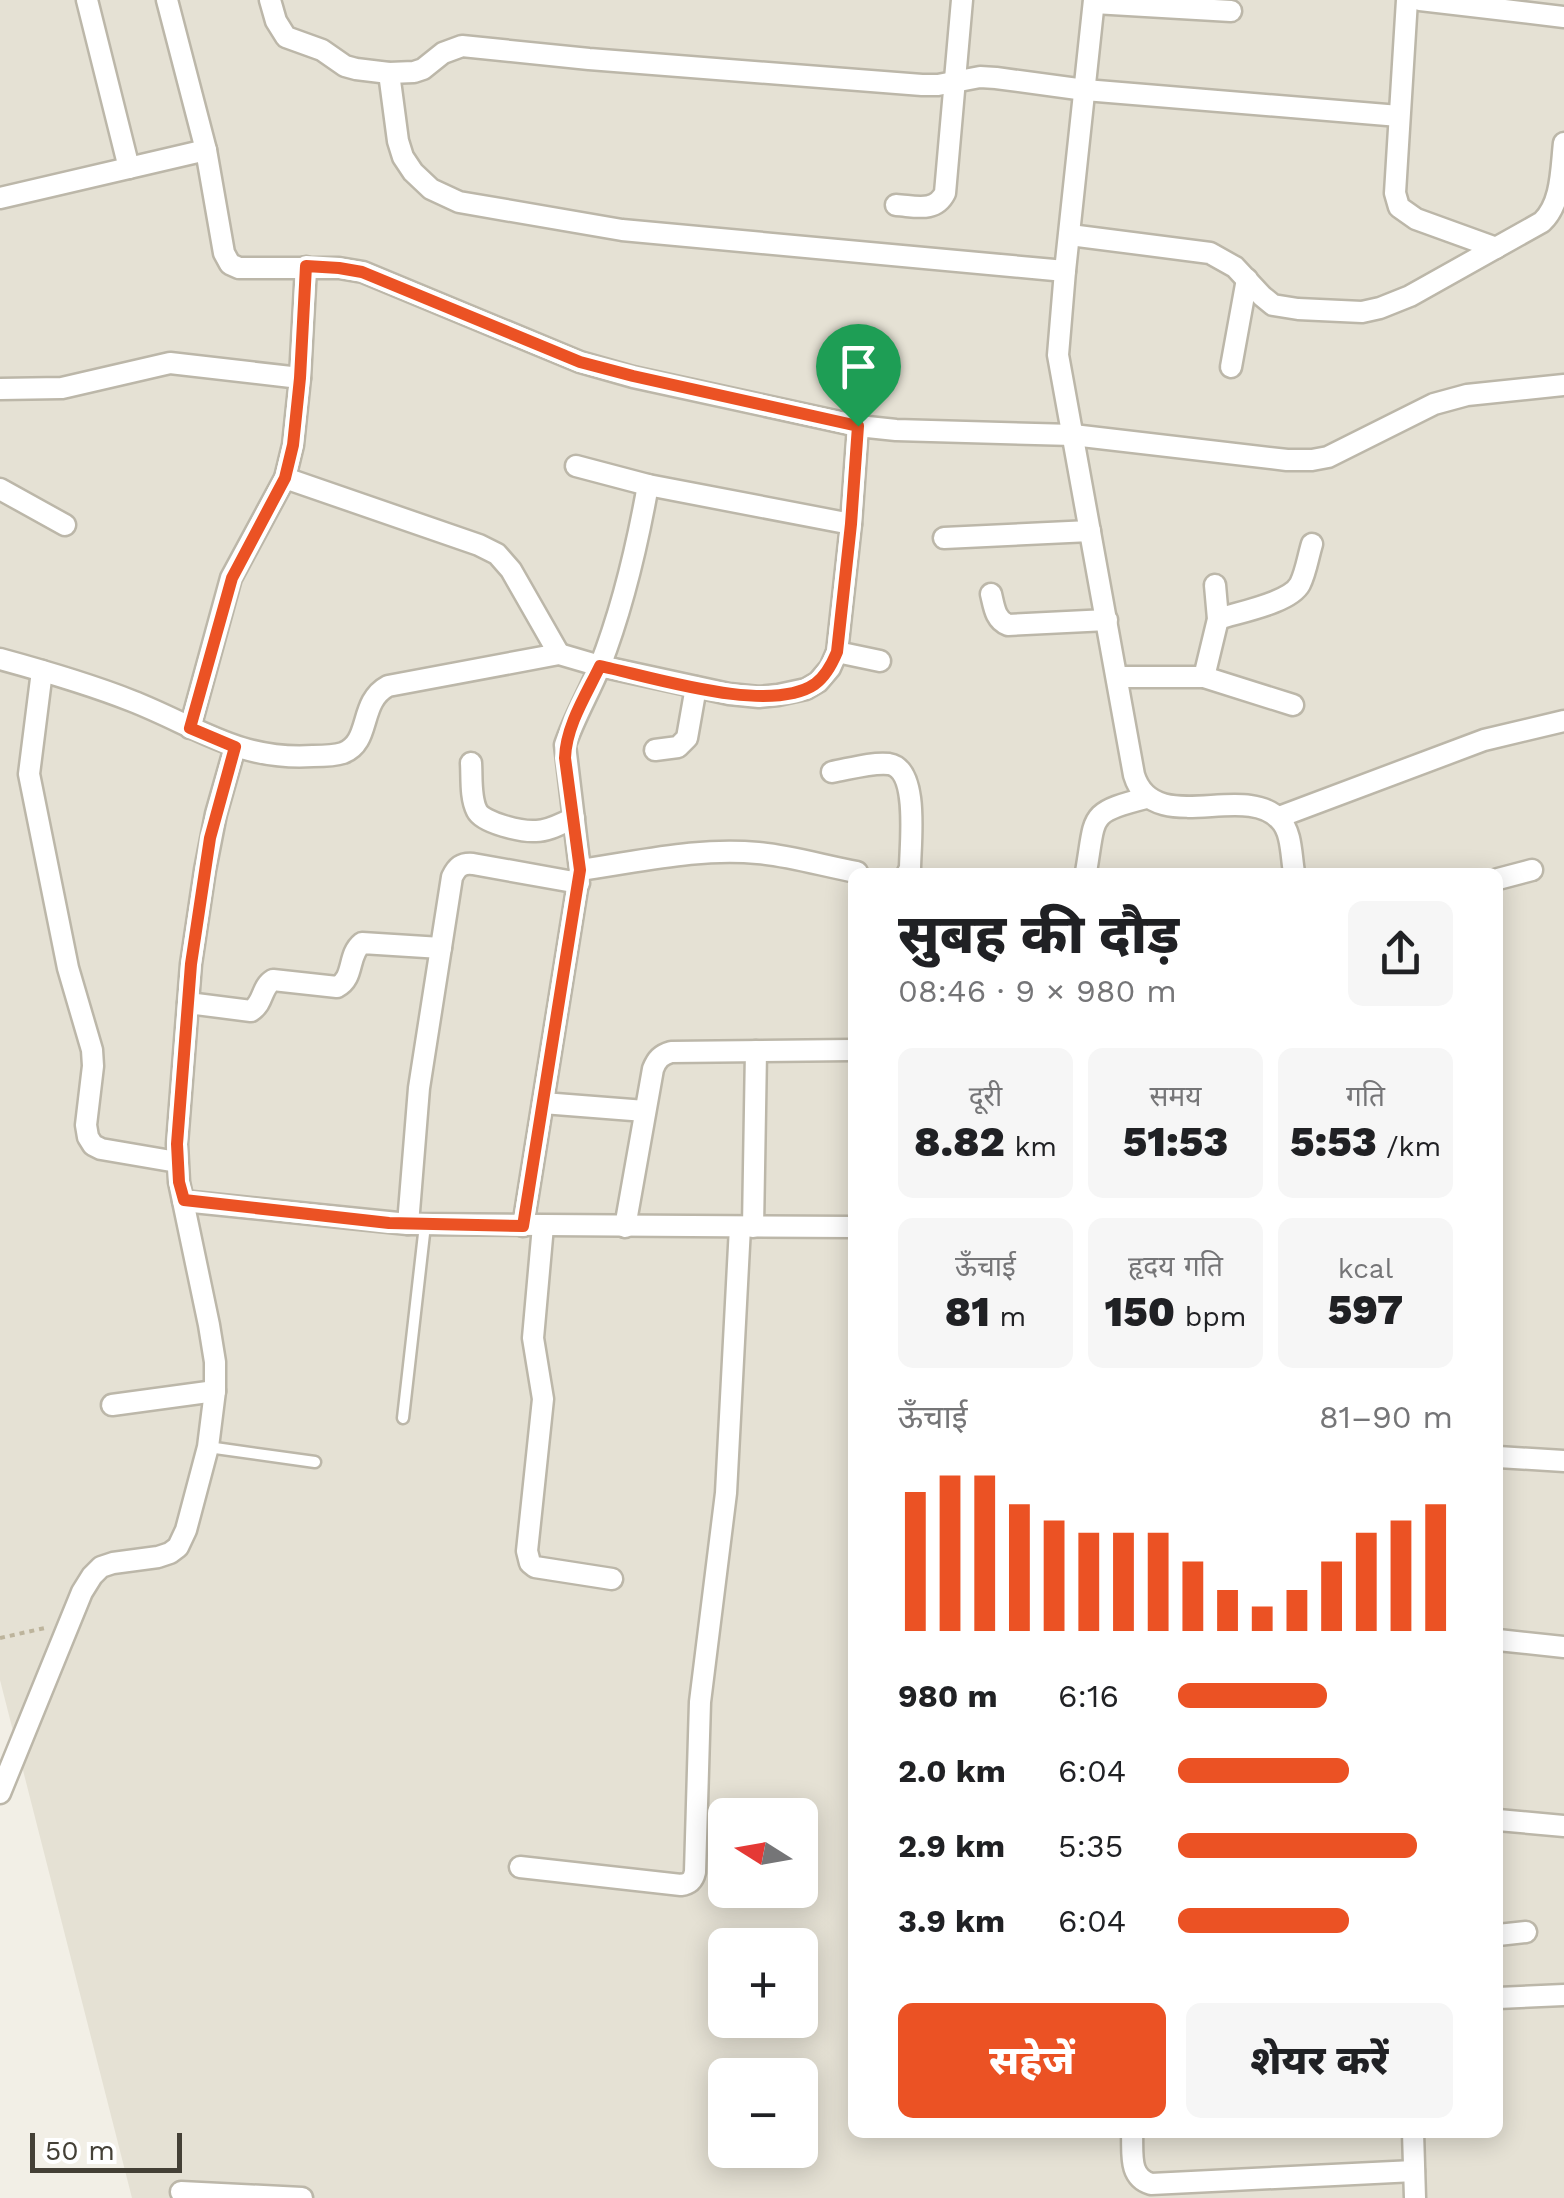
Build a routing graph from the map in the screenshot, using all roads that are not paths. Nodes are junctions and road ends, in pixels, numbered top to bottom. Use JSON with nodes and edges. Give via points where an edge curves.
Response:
{"nodes":[{"id":1,"x":87,"y":0,"type":"edge"},
{"id":2,"x":167,"y":0,"type":"edge"},
{"id":3,"x":270,"y":0,"type":"edge"},
{"id":4,"x":962,"y":0,"type":"edge"},
{"id":5,"x":1407,"y":0,"type":"edge"},
{"id":6,"x":1420,"y":0,"type":"edge"},
{"id":7,"x":1094,"y":2,"type":"edge"},
{"id":8,"x":1231,"y":11,"type":"dead end"},
{"id":9,"x":1564,"y":17,"type":"edge"},
{"id":10,"x":389,"y":73,"type":"junction"},
{"id":11,"x":954,"y":83,"type":"junction"},
{"id":12,"x":1085,"y":90,"type":"junction"},
{"id":13,"x":1399,"y":116,"type":"junction"},
{"id":14,"x":1564,"y":143,"type":"edge"},
{"id":15,"x":206,"y":150,"type":"junction"},
{"id":16,"x":129,"y":168,"type":"junction"},
{"id":17,"x":0,"y":198,"type":"edge"},
{"id":18,"x":1560,"y":202,"type":"edge"},
{"id":19,"x":896,"y":205,"type":"dead end"},
{"id":20,"x":1070,"y":234,"type":"junction"},
{"id":21,"x":1496,"y":248,"type":"junction"},
{"id":22,"x":306,"y":266,"type":"junction"},
{"id":23,"x":1064,"y":271,"type":"junction"},
{"id":24,"x":1247,"y":279,"type":"junction"},
{"id":25,"x":1231,"y":368,"type":"dead end"},
{"id":26,"x":300,"y":378,"type":"junction"},
{"id":27,"x":1564,"y":384,"type":"edge"},
{"id":28,"x":0,"y":389,"type":"edge"},
{"id":29,"x":858,"y":426,"type":"junction"},
{"id":30,"x":1072,"y":435,"type":"junction"},
{"id":31,"x":576,"y":466,"type":"dead end"},
{"id":32,"x":285,"y":478,"type":"junction"},
{"id":33,"x":648,"y":485,"type":"junction"},
{"id":34,"x":0,"y":490,"type":"edge"},
{"id":35,"x":851,"y":524,"type":"junction"},
{"id":36,"x":65,"y":525,"type":"dead end"},
{"id":37,"x":1090,"y":531,"type":"junction"},
{"id":38,"x":944,"y":538,"type":"dead end"},
{"id":39,"x":1312,"y":544,"type":"dead end"},
{"id":40,"x":1215,"y":584,"type":"dead end"},
{"id":41,"x":991,"y":594,"type":"dead end"},
{"id":42,"x":1218,"y":618,"type":"junction"},
{"id":43,"x":1106,"y":620,"type":"junction"},
{"id":44,"x":837,"y":652,"type":"junction"},
{"id":45,"x":559,"y":654,"type":"junction"},
{"id":46,"x":0,"y":658,"type":"edge"},
{"id":47,"x":880,"y":661,"type":"dead end"},
{"id":48,"x":600,"y":666,"type":"junction"},
{"id":49,"x":42,"y":671,"type":"junction"},
{"id":50,"x":1117,"y":676,"type":"junction"},
{"id":51,"x":1204,"y":677,"type":"junction"},
{"id":52,"x":696,"y":687,"type":"junction"},
{"id":53,"x":1293,"y":705,"type":"dead end"},
{"id":54,"x":1564,"y":721,"type":"edge"},
{"id":55,"x":190,"y":728,"type":"junction"},
{"id":56,"x":235,"y":747,"type":"junction"},
{"id":57,"x":655,"y":750,"type":"dead end"},
{"id":58,"x":471,"y":763,"type":"dead end"},
{"id":59,"x":832,"y":772,"type":"dead end"},
{"id":60,"x":1146,"y":798,"type":"junction"},
{"id":61,"x":1279,"y":817,"type":"junction"},
{"id":62,"x":574,"y":818,"type":"junction"},
{"id":63,"x":910,"y":868,"type":"edge"},
{"id":64,"x":1087,"y":868,"type":"edge"},
{"id":65,"x":1293,"y":868,"type":"edge"},
{"id":66,"x":848,"y":870,"type":"edge"},
{"id":67,"x":1532,"y":870,"type":"dead end"},
{"id":68,"x":579,"y":877,"type":"junction"},
{"id":69,"x":1503,"y":879,"type":"edge"},
{"id":70,"x":441,"y":948,"type":"junction"},
{"id":71,"x":188,"y":1003,"type":"junction"},
{"id":72,"x":848,"y":1050,"type":"edge"},
{"id":73,"x":756,"y":1051,"type":"junction"},
{"id":74,"x":543,"y":1102,"type":"junction"},
{"id":75,"x":645,"y":1111,"type":"junction"},
{"id":76,"x":177,"y":1162,"type":"junction"},
{"id":77,"x":184,"y":1200,"type":"junction"},
{"id":78,"x":417,"y":1224,"type":"junction"},
{"id":79,"x":533,"y":1226,"type":"junction"},
{"id":80,"x":625,"y":1226,"type":"junction"},
{"id":81,"x":746,"y":1227,"type":"junction"},
{"id":82,"x":848,"y":1227,"type":"edge"},
{"id":83,"x":216,"y":1391,"type":"junction"},
{"id":84,"x":112,"y":1405,"type":"dead end"},
{"id":85,"x":403,"y":1418,"type":"dead end"},
{"id":86,"x":208,"y":1447,"type":"junction"},
{"id":87,"x":1503,"y":1457,"type":"edge"},
{"id":88,"x":1564,"y":1461,"type":"edge"},
{"id":89,"x":315,"y":1462,"type":"dead end"},
{"id":90,"x":612,"y":1579,"type":"dead end"},
{"id":91,"x":1503,"y":1641,"type":"edge"},
{"id":92,"x":1564,"y":1648,"type":"edge"},
{"id":93,"x":0,"y":1793,"type":"edge"},
{"id":94,"x":1503,"y":1820,"type":"edge"},
{"id":95,"x":1564,"y":1826,"type":"edge"},
{"id":96,"x":520,"y":1867,"type":"dead end"},
{"id":97,"x":1526,"y":1932,"type":"dead end"},
{"id":98,"x":1503,"y":1934,"type":"edge"},
{"id":99,"x":1564,"y":1995,"type":"edge"},
{"id":100,"x":1503,"y":1998,"type":"edge"},
{"id":101,"x":1132,"y":2138,"type":"edge"},
{"id":102,"x":1413,"y":2138,"type":"edge"},
{"id":103,"x":1414,"y":2171,"type":"junction"},
{"id":104,"x":180,"y":2192,"type":"dead end"},
{"id":105,"x":302,"y":2198,"type":"edge"},
{"id":106,"x":1416,"y":2198,"type":"edge"}],
"edges":[{"from":1,"to":16,"type":"street"},
{"from":2,"to":15,"type":"street"},
{"from":3,"to":10,"type":"street","via":[[294,42],[345,66]]},
{"from":4,"to":11,"type":"street"},
{"from":5,"to":13,"type":"street"},
{"from":6,"to":9,"type":"street"},
{"from":7,"to":8,"type":"street"},
{"from":7,"to":12,"type":"street"},
{"from":10,"to":11,"type":"street","via":[[423,69],[462,46]]},
{"from":10,"to":23,"type":"street","via":[[404,157],[431,189],[459,202],[622,230]]},
{"from":11,"to":12,"type":"street","via":[[980,77]]},
{"from":11,"to":19,"type":"street","via":[[945,193],[934,206]]},
{"from":12,"to":13,"type":"street"},
{"from":12,"to":20,"type":"street"},
{"from":13,"to":21,"type":"street","via":[[1399,207]]},
{"from":14,"to":18,"type":"street"},
{"from":15,"to":16,"type":"street"},
{"from":15,"to":22,"type":"street","via":[[230,264]]},
{"from":16,"to":17,"type":"street"},
{"from":18,"to":21,"type":"street","via":[[1542,222]]},
{"from":20,"to":23,"type":"street"},
{"from":20,"to":24,"type":"street","via":[[1210,253]]},
{"from":21,"to":24,"type":"street","via":[[1410,296],[1362,312],[1273,305]]},
{"from":22,"to":26,"type":"street"},
{"from":22,"to":29,"type":"street","via":[[362,272],[580,362]]},
{"from":23,"to":30,"type":"street","via":[[1058,356]]},
{"from":24,"to":25,"type":"street"},
{"from":26,"to":28,"type":"street","via":[[170,363],[62,388]]},
{"from":26,"to":32,"type":"street"},
{"from":27,"to":30,"type":"street","via":[[1434,404],[1312,460]]},
{"from":29,"to":30,"type":"street"},
{"from":29,"to":35,"type":"street"},
{"from":30,"to":37,"type":"street"},
{"from":31,"to":33,"type":"street"},
{"from":32,"to":45,"type":"street","via":[[497,554]]},
{"from":32,"to":55,"type":"street","via":[[232,578]]},
{"from":33,"to":35,"type":"street"},
{"from":33,"to":48,"type":"street","via":[[628,582]]},
{"from":34,"to":36,"type":"street"},
{"from":35,"to":44,"type":"street"},
{"from":37,"to":38,"type":"street"},
{"from":37,"to":43,"type":"street"},
{"from":39,"to":42,"type":"street","via":[[1293,592]]},
{"from":40,"to":42,"type":"street"},
{"from":41,"to":43,"type":"street","via":[[997,617],[1008,625]]},
{"from":42,"to":51,"type":"street"},
{"from":43,"to":50,"type":"street"},
{"from":44,"to":47,"type":"street"},
{"from":44,"to":52,"type":"street","via":[[818,682],[778,696]]},
{"from":45,"to":48,"type":"street"},
{"from":45,"to":56,"type":"street","via":[[388,686],[377,692],[362,733],[344,752],[278,758]]},
{"from":46,"to":49,"type":"street"},
{"from":48,"to":52,"type":"street"},
{"from":48,"to":62,"type":"street","via":[[566,746]]},
{"from":49,"to":55,"type":"street"},
{"from":49,"to":76,"type":"street","via":[[29,774],[92,1050],[88,1137],[101,1149]]},
{"from":50,"to":51,"type":"street"},
{"from":50,"to":60,"type":"street","via":[[1134,775]]},
{"from":51,"to":53,"type":"street"},
{"from":52,"to":57,"type":"street","via":[[683,743]]},
{"from":54,"to":61,"type":"street","via":[[1484,740]]},
{"from":55,"to":56,"type":"street"},
{"from":56,"to":71,"type":"street","via":[[210,838]]},
{"from":58,"to":62,"type":"street","via":[[474,806],[487,820],[535,832]]},
{"from":59,"to":63,"type":"street","via":[[883,764],[900,769],[910,796]]},
{"from":60,"to":61,"type":"street","via":[[1161,805],[1249,807]]},
{"from":60,"to":64,"type":"street","via":[[1100,814]]},
{"from":61,"to":65,"type":"street"},
{"from":62,"to":68,"type":"street"},
{"from":66,"to":68,"type":"street","via":[[729,852]]},
{"from":67,"to":69,"type":"street"},
{"from":68,"to":70,"type":"street","via":[[457,867]]},
{"from":68,"to":74,"type":"street"},
{"from":70,"to":71,"type":"street","via":[[362,943],[344,984],[274,980],[252,1011]]},
{"from":70,"to":78,"type":"street","via":[[419,1088]]},
{"from":71,"to":76,"type":"street"},
{"from":72,"to":73,"type":"street"},
{"from":73,"to":75,"type":"street","via":[[662,1054]]},
{"from":73,"to":81,"type":"street"},
{"from":74,"to":75,"type":"street"},
{"from":74,"to":79,"type":"street"},
{"from":75,"to":80,"type":"street"},
{"from":76,"to":77,"type":"street"},
{"from":77,"to":78,"type":"street"},
{"from":77,"to":83,"type":"street"},
{"from":78,"to":79,"type":"street"},
{"from":78,"to":85,"type":"lane"},
{"from":79,"to":80,"type":"street"},
{"from":79,"to":90,"type":"street","via":[[533,1338],[543,1399],[526,1551],[536,1567]]},
{"from":80,"to":81,"type":"street"},
{"from":81,"to":82,"type":"street"},
{"from":81,"to":96,"type":"street","via":[[726,1493],[700,1702],[694,1879],[681,1885]]},
{"from":83,"to":84,"type":"street"},
{"from":83,"to":86,"type":"street"},
{"from":86,"to":89,"type":"lane"},
{"from":86,"to":93,"type":"street","via":[[178,1547],[101,1567],[82,1592]]},
{"from":87,"to":88,"type":"street"},
{"from":91,"to":92,"type":"street"},
{"from":94,"to":95,"type":"street"},
{"from":97,"to":98,"type":"street"},
{"from":99,"to":100,"type":"street"},
{"from":101,"to":103,"type":"street","via":[[1137,2177],[1151,2184]]},
{"from":102,"to":103,"type":"street"},
{"from":103,"to":106,"type":"street"},
{"from":104,"to":105,"type":"street"}]}
